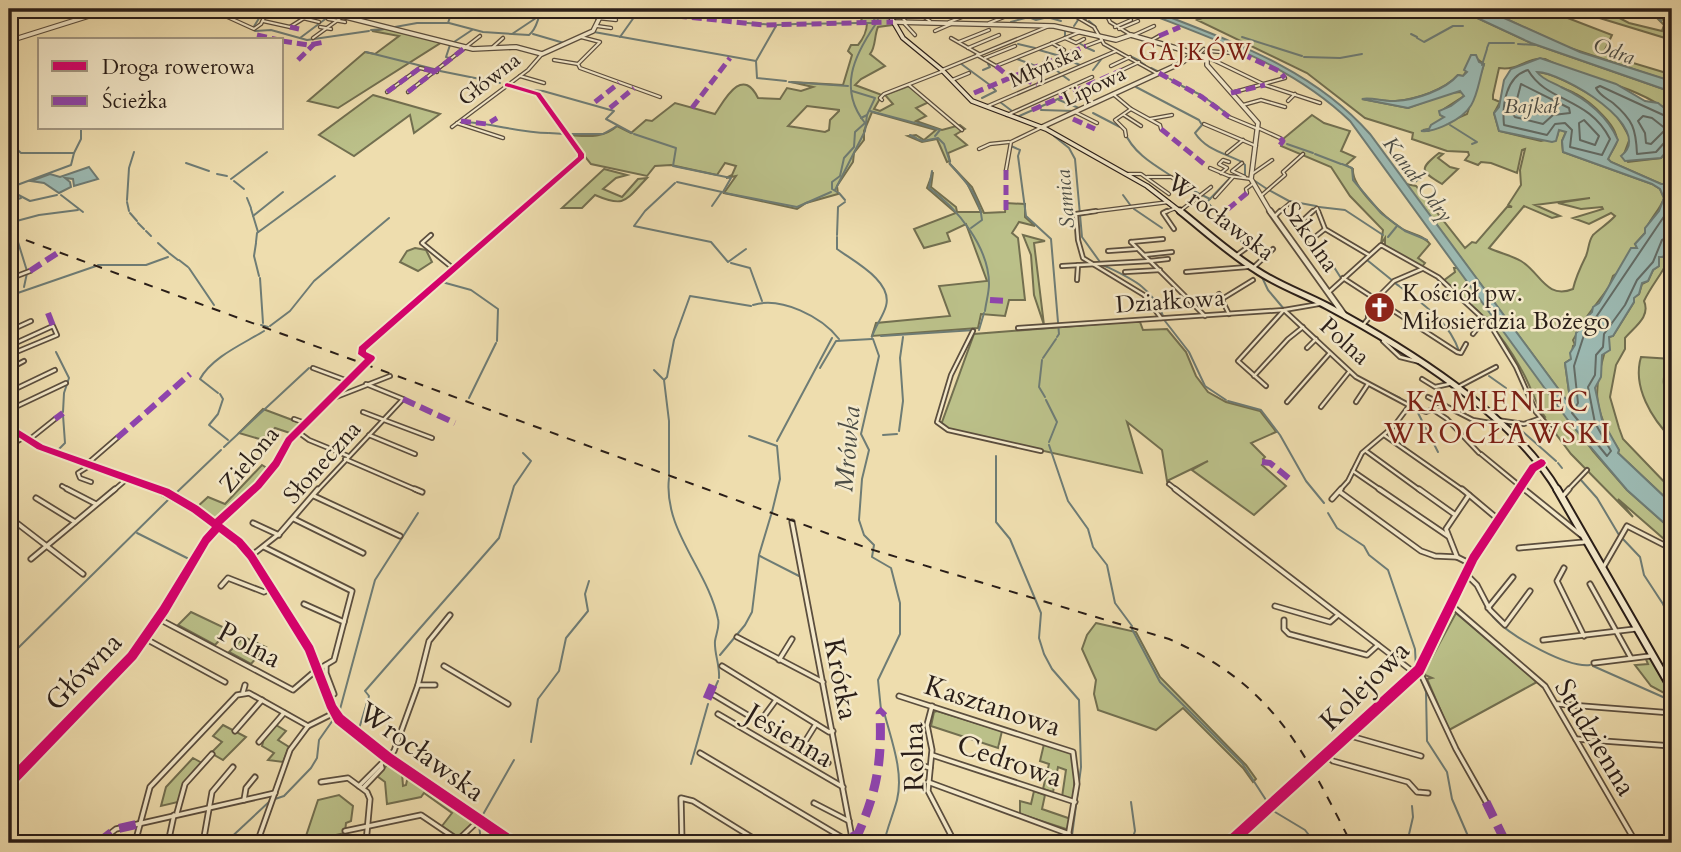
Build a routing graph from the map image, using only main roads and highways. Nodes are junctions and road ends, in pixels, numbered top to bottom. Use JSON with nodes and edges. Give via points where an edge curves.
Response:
{"nodes":[{"id":1,"x":886,"y":9,"type":"edge"},
{"id":2,"x":1671,"y":685,"type":"edge"}],
"edges":[{"from":1,"to":2,"type":"main road","name":"Wrocławska","via":[[903,38],[969,99],[1042,127],[1125,174],[1252,267],[1342,313],[1421,362],[1503,425],[1541,463]]}]}
